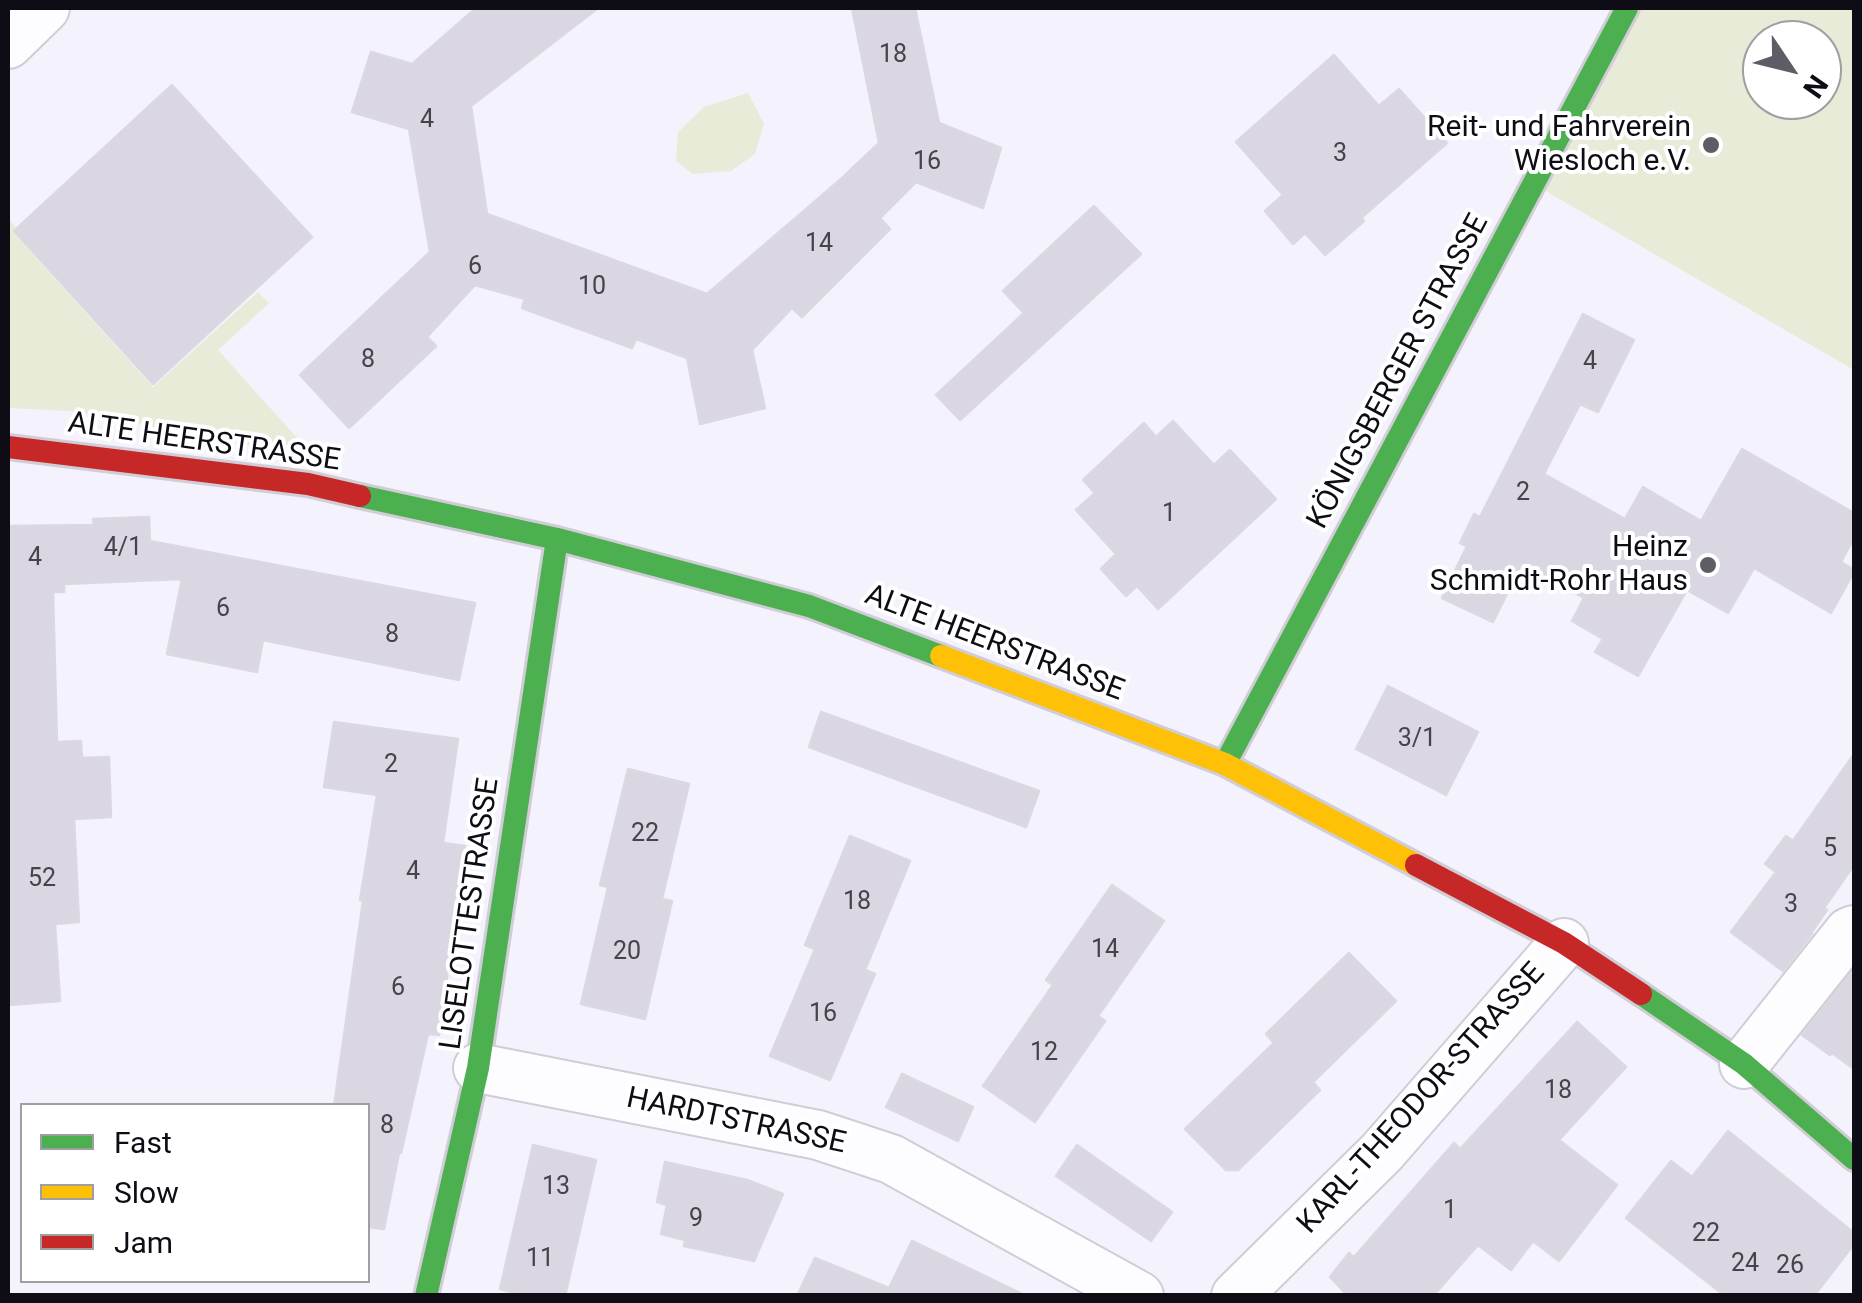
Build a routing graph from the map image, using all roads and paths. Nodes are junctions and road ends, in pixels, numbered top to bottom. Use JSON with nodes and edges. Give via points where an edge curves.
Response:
{"nodes":[{"id":1,"x":1627,"y":8,"type":"edge"},
{"id":2,"x":8,"y":447,"type":"edge"},
{"id":3,"x":557,"y":539,"type":"junction"},
{"id":4,"x":1225,"y":764,"type":"junction"},
{"id":5,"x":1854,"y":930,"type":"edge"},
{"id":6,"x":1564,"y":943,"type":"junction"},
{"id":7,"x":1744,"y":1064,"type":"junction"},
{"id":8,"x":478,"y":1068,"type":"junction"},
{"id":9,"x":1854,"y":1158,"type":"edge"},
{"id":10,"x":426,"y":1296,"type":"edge"},
{"id":11,"x":1139,"y":1296,"type":"edge"},
{"id":12,"x":1236,"y":1296,"type":"edge"}],
"edges":[{"from":1,"to":4,"type":"street","name":"KÖNIGSBERGER STRASSE"},
{"from":2,"to":3,"type":"street","name":"ALTE HEERSTRASSE","via":[[308,484]]},
{"from":3,"to":4,"type":"street","name":"ALTE HEERSTRASSE","via":[[809,606]]},
{"from":3,"to":8,"type":"street","name":"LISELOTTESTRASSE"},
{"from":4,"to":6,"type":"street","name":"ALTE HEERSTRASSE"},
{"from":5,"to":7,"type":"street"},
{"from":6,"to":7,"type":"street","name":"ALTE HEERSTRASSE"},
{"from":6,"to":12,"type":"street","name":"KARL-THEODOR-STRASSE","via":[[1382,1152]]},
{"from":7,"to":9,"type":"street","name":"ALTE HEERSTRASSE"},
{"from":8,"to":10,"type":"street","name":"LISELOTTESTRASSE"},
{"from":8,"to":11,"type":"street","name":"HARDTSTRASSE","via":[[818,1135],[891,1159]]}]}
